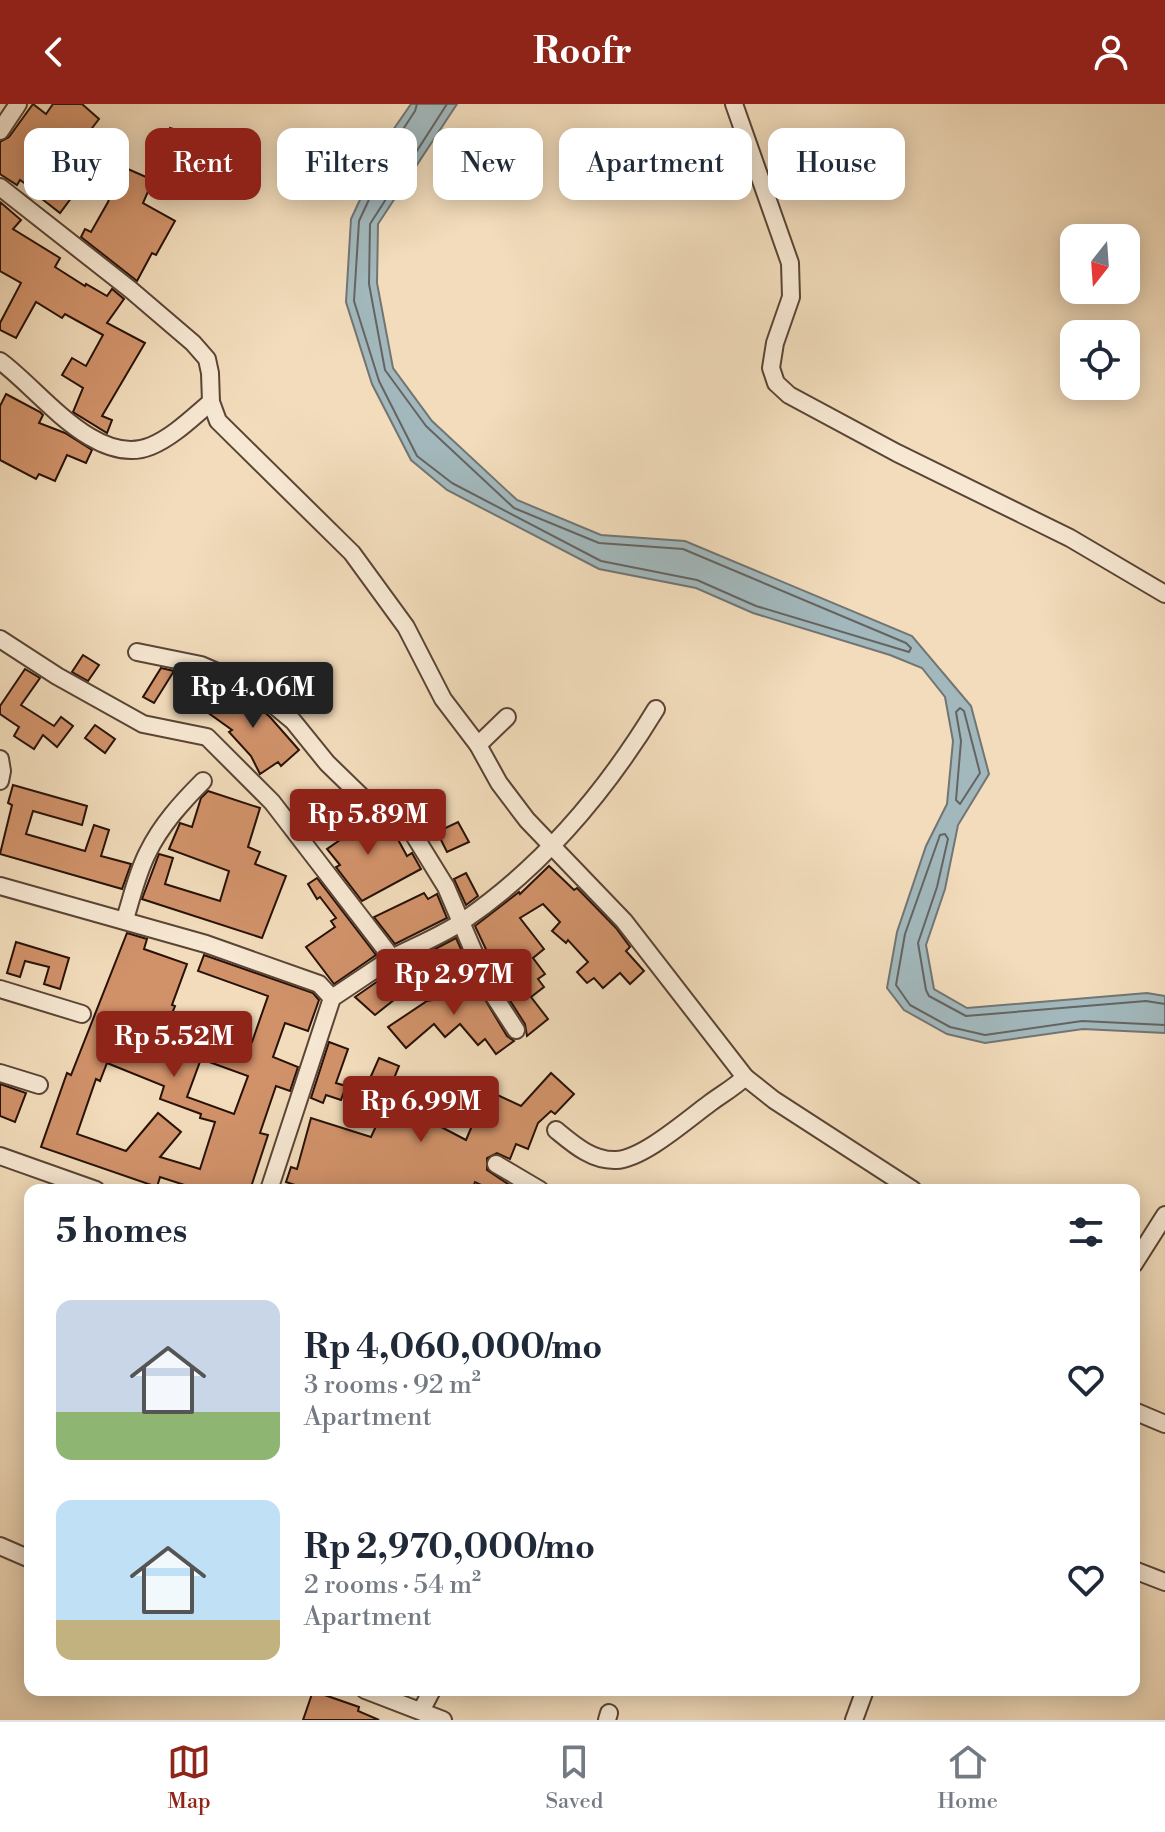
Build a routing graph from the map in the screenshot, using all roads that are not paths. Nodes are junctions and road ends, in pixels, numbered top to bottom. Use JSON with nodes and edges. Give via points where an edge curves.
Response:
{"nodes":[{"id":1,"x":18,"y":104,"type":"edge"},
{"id":2,"x":734,"y":104,"type":"edge"},
{"id":3,"x":0,"y":131,"type":"edge"},
{"id":4,"x":0,"y":187,"type":"edge"},
{"id":5,"x":0,"y":361,"type":"edge"},
{"id":6,"x":211,"y":402,"type":"junction"},
{"id":7,"x":1165,"y":594,"type":"edge"},
{"id":8,"x":0,"y":639,"type":"edge"},
{"id":9,"x":137,"y":652,"type":"dead end"},
{"id":10,"x":656,"y":709,"type":"dead end"},
{"id":11,"x":507,"y":717,"type":"dead end"},
{"id":12,"x":478,"y":745,"type":"junction"},
{"id":13,"x":0,"y":759,"type":"edge"},
{"id":14,"x":0,"y":781,"type":"edge"},
{"id":15,"x":203,"y":781,"type":"dead end"},
{"id":16,"x":551,"y":844,"type":"junction"},
{"id":17,"x":0,"y":886,"type":"edge"},
{"id":18,"x":125,"y":919,"type":"junction"},
{"id":19,"x":461,"y":923,"type":"junction"},
{"id":20,"x":392,"y":958,"type":"junction"},
{"id":21,"x":0,"y":989,"type":"edge"},
{"id":22,"x":428,"y":990,"type":"dead end"},
{"id":23,"x":332,"y":998,"type":"junction"},
{"id":24,"x":82,"y":1014,"type":"dead end"},
{"id":25,"x":516,"y":1030,"type":"dead end"},
{"id":26,"x":0,"y":1073,"type":"edge"},
{"id":27,"x":745,"y":1077,"type":"junction"},
{"id":28,"x":39,"y":1085,"type":"dead end"},
{"id":29,"x":556,"y":1130,"type":"dead end"},
{"id":30,"x":0,"y":1156,"type":"edge"},
{"id":31,"x":496,"y":1164,"type":"dead end"},
{"id":32,"x":79,"y":1184,"type":"edge"},
{"id":33,"x":271,"y":1184,"type":"edge"},
{"id":34,"x":530,"y":1184,"type":"edge"},
{"id":35,"x":904,"y":1184,"type":"edge"},
{"id":36,"x":1165,"y":1215,"type":"edge"},
{"id":37,"x":1140,"y":1255,"type":"edge"},
{"id":38,"x":1140,"y":1414,"type":"edge"},
{"id":39,"x":1165,"y":1424,"type":"edge"},
{"id":40,"x":0,"y":1546,"type":"edge"},
{"id":41,"x":24,"y":1556,"type":"edge"},
{"id":42,"x":1140,"y":1572,"type":"edge"},
{"id":43,"x":1165,"y":1582,"type":"edge"},
{"id":44,"x":381,"y":1696,"type":"edge"},
{"id":45,"x":429,"y":1696,"type":"edge"},
{"id":46,"x":863,"y":1696,"type":"edge"},
{"id":47,"x":421,"y":1711,"type":"junction"},
{"id":48,"x":443,"y":1720,"type":"edge"},
{"id":49,"x":854,"y":1720,"type":"edge"}],
"edges":[{"from":1,"to":3,"type":"street"},
{"from":2,"to":7,"type":"street","via":[[790,263],[791,297],[771,368],[776,383],[801,402],[1070,538]]},
{"from":4,"to":6,"type":"street","via":[[193,343],[207,359]]},
{"from":5,"to":6,"type":"street","via":[[94,439],[129,452],[174,432]]},
{"from":6,"to":12,"type":"street","via":[[218,421],[352,553],[406,627],[443,699]]},
{"from":8,"to":20,"type":"street","via":[[143,724],[207,737],[272,802]]},
{"from":9,"to":19,"type":"street","via":[[201,665],[252,687],[293,721],[363,798],[409,827]]},
{"from":10,"to":16,"type":"street","via":[[597,794]]},
{"from":11,"to":12,"type":"street"},
{"from":12,"to":16,"type":"street","via":[[499,783]]},
{"from":13,"to":14,"type":"street"},
{"from":15,"to":18,"type":"street","via":[[147,853]]},
{"from":16,"to":19,"type":"street","via":[[527,872]]},
{"from":16,"to":27,"type":"street","via":[[624,921]]},
{"from":17,"to":18,"type":"street"},
{"from":18,"to":23,"type":"street","via":[[319,984]]},
{"from":19,"to":20,"type":"street"},
{"from":19,"to":25,"type":"street","via":[[490,990]]},
{"from":20,"to":22,"type":"street"},
{"from":20,"to":23,"type":"street"},
{"from":21,"to":24,"type":"street"},
{"from":23,"to":33,"type":"street"},
{"from":26,"to":28,"type":"street"},
{"from":27,"to":29,"type":"street","via":[[676,1130],[619,1160],[582,1150]]},
{"from":27,"to":35,"type":"street"},
{"from":30,"to":32,"type":"street"},
{"from":31,"to":34,"type":"street"},
{"from":36,"to":37,"type":"street"},
{"from":38,"to":39,"type":"street"},
{"from":40,"to":41,"type":"street"},
{"from":42,"to":43,"type":"street"},
{"from":44,"to":47,"type":"street"},
{"from":45,"to":47,"type":"street"},
{"from":46,"to":49,"type":"street"},
{"from":47,"to":48,"type":"street"}]}
